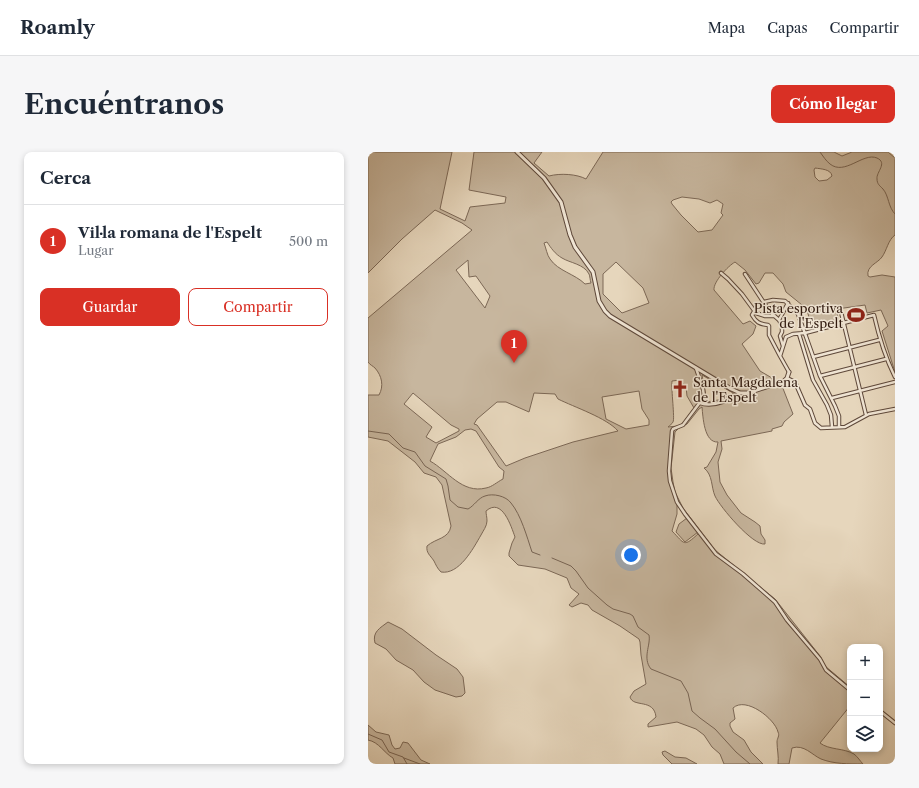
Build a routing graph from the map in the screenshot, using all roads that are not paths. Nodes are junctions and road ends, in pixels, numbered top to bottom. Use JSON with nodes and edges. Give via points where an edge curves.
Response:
{"nodes":[{"id":1,"x":517,"y":152,"type":"edge"},
{"id":2,"x":721,"y":274,"type":"dead end"},
{"id":3,"x":745,"y":274,"type":"dead end"},
{"id":4,"x":764,"y":302,"type":"junction"},
{"id":5,"x":788,"y":304,"type":"junction"},
{"id":6,"x":755,"y":310,"type":"junction"},
{"id":7,"x":840,"y":312,"type":"dead end"},
{"id":8,"x":774,"y":316,"type":"junction"},
{"id":9,"x":778,"y":320,"type":"junction"},
{"id":10,"x":843,"y":324,"type":"junction"},
{"id":11,"x":805,"y":333,"type":"junction"},
{"id":12,"x":799,"y":334,"type":"junction"},
{"id":13,"x":880,"y":340,"type":"junction"},
{"id":14,"x":783,"y":346,"type":"junction"},
{"id":15,"x":848,"y":347,"type":"junction"},
{"id":16,"x":780,"y":356,"type":"junction"},
{"id":17,"x":813,"y":357,"type":"junction"},
{"id":18,"x":886,"y":359,"type":"junction"},
{"id":19,"x":696,"y":367,"type":"junction"},
{"id":20,"x":854,"y":368,"type":"junction"},
{"id":21,"x":789,"y":372,"type":"joint"},
{"id":22,"x":820,"y":376,"type":"junction"},
{"id":23,"x":895,"y":377,"type":"edge"},
{"id":24,"x":787,"y":378,"type":"junction"},
{"id":25,"x":895,"y":382,"type":"edge"},
{"id":26,"x":860,"y":391,"type":"junction"},
{"id":27,"x":740,"y":392,"type":"junction"},
{"id":28,"x":832,"y":398,"type":"junction"},
{"id":29,"x":700,"y":403,"type":"junction"},
{"id":30,"x":895,"y":409,"type":"edge"},
{"id":31,"x":866,"y":415,"type":"junction"},
{"id":32,"x":832,"y":427,"type":"junction"},
{"id":33,"x":839,"y":427,"type":"junction"},
{"id":34,"x":847,"y":688,"type":"edge"},
{"id":35,"x":883,"y":713,"type":"edge"},
{"id":36,"x":895,"y":723,"type":"edge"}],
"edges":[{"from":1,"to":19,"type":"street","via":[[544,178],[561,202],[570,235],[575,247],[593,272],[599,301],[605,311]]},
{"from":2,"to":6,"type":"street"},
{"from":3,"to":4,"type":"street"},
{"from":4,"to":5,"type":"street","via":[[786,301]]},
{"from":4,"to":8,"type":"street"},
{"from":5,"to":9,"type":"street"},
{"from":5,"to":11,"type":"street","via":[[798,314]]},
{"from":6,"to":8,"type":"street","via":[[762,315]]},
{"from":6,"to":16,"type":"street","via":[[752,315],[759,324],[770,326],[769,335]]},
{"from":7,"to":10,"type":"street"},
{"from":8,"to":9,"type":"street"},
{"from":9,"to":14,"type":"street","via":[[782,326],[780,336]]},
{"from":10,"to":11,"type":"street"},
{"from":10,"to":13,"type":"street","via":[[874,315]]},
{"from":10,"to":15,"type":"street"},
{"from":11,"to":12,"type":"street"},
{"from":11,"to":17,"type":"street"},
{"from":12,"to":14,"type":"street","via":[[786,337]]},
{"from":12,"to":32,"type":"street","via":[[813,380],[827,405]]},
{"from":13,"to":15,"type":"street"},
{"from":13,"to":18,"type":"street"},
{"from":14,"to":16,"type":"street"},
{"from":15,"to":17,"type":"street"},
{"from":15,"to":20,"type":"street"},
{"from":16,"to":21,"type":"street"},
{"from":17,"to":22,"type":"street"},
{"from":18,"to":20,"type":"street"},
{"from":18,"to":23,"type":"street"},
{"from":19,"to":27,"type":"street"},
{"from":19,"to":29,"type":"street","via":[[704,397]]},
{"from":20,"to":22,"type":"street"},
{"from":20,"to":26,"type":"street"},
{"from":21,"to":24,"type":"street"},
{"from":22,"to":28,"type":"street"},
{"from":24,"to":27,"type":"street","via":[[748,393]]},
{"from":24,"to":32,"type":"street","via":[[795,382],[815,423],[821,428]]},
{"from":25,"to":26,"type":"street"},
{"from":26,"to":28,"type":"street"},
{"from":26,"to":31,"type":"street"},
{"from":27,"to":29,"type":"street","via":[[733,398],[720,402],[706,405]]},
{"from":28,"to":33,"type":"street","via":[[839,416]]},
{"from":29,"to":34,"type":"street","via":[[683,425],[672,431],[670,479],[678,502],[716,554],[775,602],[826,670]]},
{"from":30,"to":31,"type":"street"},
{"from":31,"to":33,"type":"street","via":[[845,427]]},
{"from":32,"to":33,"type":"street"},
{"from":35,"to":36,"type":"street"}]}
